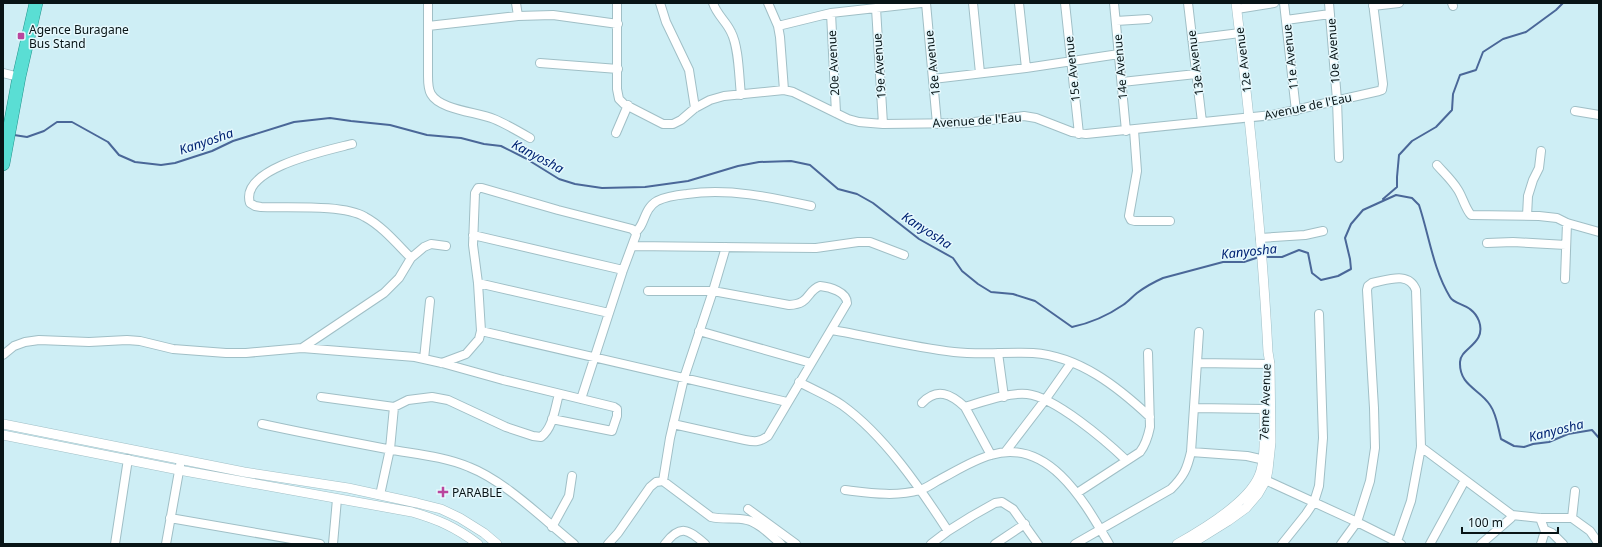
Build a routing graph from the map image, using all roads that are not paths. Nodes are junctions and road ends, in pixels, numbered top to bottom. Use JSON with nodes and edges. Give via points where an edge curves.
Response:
{"nodes":[{"id":1,"x":36,"y":3,"type":"edge"},
{"id":2,"x":428,"y":3,"type":"edge"},
{"id":3,"x":516,"y":3,"type":"edge"},
{"id":4,"x":618,"y":3,"type":"edge"},
{"id":5,"x":660,"y":3,"type":"edge"},
{"id":6,"x":713,"y":3,"type":"edge"},
{"id":7,"x":768,"y":3,"type":"edge"},
{"id":8,"x":921,"y":3,"type":"edge"},
{"id":9,"x":926,"y":3,"type":"edge"},
{"id":10,"x":973,"y":3,"type":"edge"},
{"id":11,"x":1019,"y":3,"type":"edge"},
{"id":12,"x":1065,"y":3,"type":"edge"},
{"id":13,"x":1114,"y":3,"type":"edge"},
{"id":14,"x":1188,"y":3,"type":"edge"},
{"id":15,"x":1274,"y":3,"type":"edge"},
{"id":16,"x":1284,"y":3,"type":"edge"},
{"id":17,"x":1329,"y":3,"type":"edge"},
{"id":18,"x":1399,"y":3,"type":"edge"},
{"id":19,"x":1373,"y":4,"type":"edge"},
{"id":20,"x":1237,"y":6,"type":"edge"},
{"id":21,"x":876,"y":8,"type":"junction"},
{"id":22,"x":831,"y":13,"type":"junction"},
{"id":23,"x":1330,"y":14,"type":"junction"},
{"id":24,"x":518,"y":16,"type":"junction"},
{"id":25,"x":1148,"y":19,"type":"dead end"},
{"id":26,"x":1286,"y":20,"type":"junction"},
{"id":27,"x":1116,"y":21,"type":"junction"},
{"id":28,"x":618,"y":24,"type":"junction"},
{"id":29,"x":428,"y":26,"type":"junction"},
{"id":30,"x":778,"y":26,"type":"junction"},
{"id":31,"x":1240,"y":33,"type":"junction"},
{"id":32,"x":1192,"y":39,"type":"junction"},
{"id":33,"x":1119,"y":54,"type":"junction"},
{"id":34,"x":1071,"y":62,"type":"junction"},
{"id":35,"x":540,"y":63,"type":"dead end"},
{"id":36,"x":1026,"y":68,"type":"junction"},
{"id":37,"x":618,"y":69,"type":"junction"},
{"id":38,"x":3,"y":73,"type":"edge"},
{"id":39,"x":980,"y":73,"type":"junction"},
{"id":40,"x":1196,"y":74,"type":"junction"},
{"id":41,"x":19,"y":77,"type":"junction"},
{"id":42,"x":933,"y":78,"type":"junction"},
{"id":43,"x":1122,"y":82,"type":"junction"},
{"id":44,"x":784,"y":90,"type":"junction"},
{"id":45,"x":741,"y":95,"type":"junction"},
{"id":46,"x":1337,"y":100,"type":"junction"},
{"id":47,"x":628,"y":105,"type":"junction"},
{"id":48,"x":695,"y":108,"type":"junction"},
{"id":49,"x":1296,"y":111,"type":"junction"},
{"id":50,"x":1575,"y":111,"type":"dead end"},
{"id":51,"x":836,"y":113,"type":"junction"},
{"id":52,"x":1599,"y":115,"type":"edge"},
{"id":53,"x":1250,"y":117,"type":"junction"},
{"id":54,"x":1202,"y":122,"type":"junction"},
{"id":55,"x":883,"y":124,"type":"junction"},
{"id":56,"x":937,"y":124,"type":"junction"},
{"id":57,"x":1130,"y":131,"type":"junction"},
{"id":58,"x":616,"y":133,"type":"dead end"},
{"id":59,"x":1079,"y":134,"type":"junction"},
{"id":60,"x":530,"y":138,"type":"dead end"},
{"id":61,"x":352,"y":144,"type":"dead end"},
{"id":62,"x":1541,"y":151,"type":"dead end"},
{"id":63,"x":1339,"y":158,"type":"dead end"},
{"id":64,"x":3,"y":164,"type":"edge"},
{"id":65,"x":1437,"y":165,"type":"dead end"},
{"id":66,"x":811,"y":206,"type":"dead end"},
{"id":67,"x":1527,"y":216,"type":"junction"},
{"id":68,"x":1170,"y":221,"type":"dead end"},
{"id":69,"x":1567,"y":223,"type":"junction"},
{"id":70,"x":1322,"y":231,"type":"dead end"},
{"id":71,"x":635,"y":232,"type":"junction"},
{"id":72,"x":1599,"y":232,"type":"edge"},
{"id":73,"x":473,"y":235,"type":"junction"},
{"id":74,"x":1260,"y":238,"type":"junction"},
{"id":75,"x":1487,"y":243,"type":"dead end"},
{"id":76,"x":1566,"y":244,"type":"junction"},
{"id":77,"x":446,"y":246,"type":"dead end"},
{"id":78,"x":632,"y":246,"type":"junction"},
{"id":79,"x":726,"y":246,"type":"junction"},
{"id":80,"x":904,"y":255,"type":"dead end"},
{"id":81,"x":411,"y":258,"type":"junction"},
{"id":82,"x":623,"y":270,"type":"junction"},
{"id":83,"x":1565,"y":279,"type":"dead end"},
{"id":84,"x":478,"y":283,"type":"junction"},
{"id":85,"x":648,"y":291,"type":"dead end"},
{"id":86,"x":713,"y":291,"type":"junction"},
{"id":87,"x":430,"y":301,"type":"dead end"},
{"id":88,"x":609,"y":313,"type":"junction"},
{"id":89,"x":1319,"y":314,"type":"dead end"},
{"id":90,"x":481,"y":330,"type":"junction"},
{"id":91,"x":832,"y":330,"type":"junction"},
{"id":92,"x":699,"y":331,"type":"junction"},
{"id":93,"x":1199,"y":332,"type":"dead end"},
{"id":94,"x":302,"y":348,"type":"junction"},
{"id":95,"x":998,"y":352,"type":"junction"},
{"id":96,"x":1148,"y":353,"type":"dead end"},
{"id":97,"x":3,"y":355,"type":"edge"},
{"id":98,"x":595,"y":357,"type":"junction"},
{"id":99,"x":424,"y":359,"type":"junction"},
{"id":100,"x":442,"y":363,"type":"junction"},
{"id":101,"x":811,"y":363,"type":"junction"},
{"id":102,"x":1071,"y":363,"type":"junction"},
{"id":103,"x":1197,"y":363,"type":"junction"},
{"id":104,"x":1268,"y":364,"type":"junction"},
{"id":105,"x":684,"y":378,"type":"junction"},
{"id":106,"x":799,"y":382,"type":"junction"},
{"id":107,"x":558,"y":394,"type":"junction"},
{"id":108,"x":321,"y":397,"type":"dead end"},
{"id":109,"x":1004,"y":397,"type":"junction"},
{"id":110,"x":581,"y":399,"type":"junction"},
{"id":111,"x":1045,"y":400,"type":"junction"},
{"id":112,"x":787,"y":402,"type":"junction"},
{"id":113,"x":922,"y":403,"type":"dead end"},
{"id":114,"x":394,"y":407,"type":"junction"},
{"id":115,"x":964,"y":407,"type":"junction"},
{"id":116,"x":1194,"y":408,"type":"junction"},
{"id":117,"x":1264,"y":409,"type":"junction"},
{"id":118,"x":1150,"y":417,"type":"junction"},
{"id":119,"x":552,"y":419,"type":"junction"},
{"id":120,"x":3,"y":424,"type":"edge"},
{"id":121,"x":262,"y":424,"type":"dead end"},
{"id":122,"x":673,"y":424,"type":"junction"},
{"id":123,"x":3,"y":435,"type":"edge"},
{"id":124,"x":1421,"y":447,"type":"junction"},
{"id":125,"x":390,"y":449,"type":"junction"},
{"id":126,"x":1006,"y":451,"type":"junction"},
{"id":127,"x":1191,"y":452,"type":"junction"},
{"id":128,"x":991,"y":454,"type":"junction"},
{"id":129,"x":128,"y":459,"type":"junction"},
{"id":130,"x":181,"y":460,"type":"junction"},
{"id":131,"x":1126,"y":460,"type":"junction"},
{"id":132,"x":1266,"y":460,"type":"junction"},
{"id":133,"x":179,"y":470,"type":"junction"},
{"id":134,"x":572,"y":476,"type":"dead end"},
{"id":135,"x":1262,"y":479,"type":"junction"},
{"id":136,"x":1465,"y":480,"type":"junction"},
{"id":137,"x":663,"y":481,"type":"junction"},
{"id":138,"x":845,"y":490,"type":"dead end"},
{"id":139,"x":921,"y":490,"type":"junction"},
{"id":140,"x":1575,"y":491,"type":"dead end"},
{"id":141,"x":1077,"y":493,"type":"junction"},
{"id":142,"x":380,"y":495,"type":"junction"},
{"id":143,"x":337,"y":499,"type":"junction"},
{"id":144,"x":1314,"y":502,"type":"junction"},
{"id":145,"x":748,"y":509,"type":"dead end"},
{"id":146,"x":1512,"y":515,"type":"junction"},
{"id":147,"x":170,"y":518,"type":"junction"},
{"id":148,"x":1540,"y":518,"type":"junction"},
{"id":149,"x":1572,"y":518,"type":"junction"},
{"id":150,"x":1358,"y":522,"type":"junction"},
{"id":151,"x":1024,"y":524,"type":"junction"},
{"id":152,"x":552,"y":526,"type":"junction"},
{"id":153,"x":1100,"y":529,"type":"junction"},
{"id":154,"x":1545,"y":530,"type":"junction"},
{"id":155,"x":948,"y":531,"type":"junction"},
{"id":156,"x":283,"y":541,"type":"edge"},
{"id":157,"x":1398,"y":543,"type":"edge"},
{"id":158,"x":115,"y":544,"type":"edge"},
{"id":159,"x":166,"y":544,"type":"edge"},
{"id":160,"x":320,"y":544,"type":"edge"},
{"id":161,"x":333,"y":544,"type":"edge"},
{"id":162,"x":478,"y":544,"type":"edge"},
{"id":163,"x":497,"y":544,"type":"edge"},
{"id":164,"x":574,"y":544,"type":"edge"},
{"id":165,"x":608,"y":544,"type":"edge"},
{"id":166,"x":665,"y":544,"type":"edge"},
{"id":167,"x":705,"y":544,"type":"edge"},
{"id":168,"x":781,"y":544,"type":"edge"},
{"id":169,"x":796,"y":544,"type":"edge"},
{"id":170,"x":931,"y":544,"type":"edge"},
{"id":171,"x":995,"y":544,"type":"edge"},
{"id":172,"x":1038,"y":544,"type":"edge"},
{"id":173,"x":1075,"y":544,"type":"edge"},
{"id":174,"x":1109,"y":544,"type":"edge"},
{"id":175,"x":1177,"y":544,"type":"edge"},
{"id":176,"x":1191,"y":544,"type":"edge"},
{"id":177,"x":1282,"y":544,"type":"edge"},
{"id":178,"x":1341,"y":544,"type":"edge"},
{"id":179,"x":1430,"y":544,"type":"edge"},
{"id":180,"x":1481,"y":544,"type":"edge"},
{"id":181,"x":1541,"y":544,"type":"edge"},
{"id":182,"x":1563,"y":544,"type":"edge"},
{"id":183,"x":1599,"y":544,"type":"edge"}],
"edges":[{"from":1,"to":41,"type":"highway"},
{"from":2,"to":29,"type":"street"},
{"from":3,"to":24,"type":"street"},
{"from":4,"to":28,"type":"street","name":"Avenue de l'Eau"},
{"from":5,"to":48,"type":"street","via":[[666,22],[689,70]]},
{"from":6,"to":45,"type":"street","via":[[732,34]]},
{"from":7,"to":30,"type":"street"},
{"from":8,"to":21,"type":"street"},
{"from":9,"to":42,"type":"street","name":"18e Avenue"},
{"from":10,"to":39,"type":"street"},
{"from":11,"to":36,"type":"street"},
{"from":12,"to":34,"type":"street","name":"15e Avenue"},
{"from":13,"to":27,"type":"street","name":"14e Avenue"},
{"from":14,"to":32,"type":"street","name":"13e Avenue"},
{"from":15,"to":20,"type":"street"},
{"from":16,"to":26,"type":"street","name":"11e Avenue"},
{"from":17,"to":23,"type":"street","name":"10e Avenue"},
{"from":18,"to":19,"type":"street"},
{"from":19,"to":46,"type":"street","name":"Avenue de l'Eau","via":[[1383,87],[1379,91]]},
{"from":20,"to":31,"type":"street","name":"12e Avenue"},
{"from":21,"to":22,"type":"street"},
{"from":21,"to":55,"type":"street","name":"19e Avenue"},
{"from":22,"to":30,"type":"street"},
{"from":22,"to":51,"type":"street","name":"20e Avenue"},
{"from":23,"to":26,"type":"street"},
{"from":23,"to":46,"type":"street","name":"10e Avenue"},
{"from":24,"to":28,"type":"street","via":[[553,15]]},
{"from":24,"to":29,"type":"street"},
{"from":25,"to":27,"type":"street"},
{"from":26,"to":49,"type":"street","name":"11e Avenue"},
{"from":27,"to":33,"type":"street","name":"14e Avenue"},
{"from":28,"to":37,"type":"street","name":"Avenue de l'Eau"},
{"from":29,"to":60,"type":"street","via":[[428,76],[432,95],[440,102],[493,119]]},
{"from":30,"to":44,"type":"street"},
{"from":31,"to":32,"type":"street"},
{"from":31,"to":53,"type":"street","name":"12e Avenue"},
{"from":32,"to":40,"type":"street","name":"13e Avenue"},
{"from":33,"to":34,"type":"street"},
{"from":33,"to":43,"type":"street","name":"14e Avenue"},
{"from":34,"to":36,"type":"street"},
{"from":34,"to":59,"type":"street","name":"15e Avenue"},
{"from":35,"to":37,"type":"street"},
{"from":36,"to":39,"type":"street"},
{"from":37,"to":47,"type":"street","name":"Avenue de l'Eau","via":[[619,98]]},
{"from":38,"to":41,"type":"street"},
{"from":39,"to":42,"type":"street"},
{"from":40,"to":43,"type":"street"},
{"from":40,"to":54,"type":"street","name":"13e Avenue"},
{"from":41,"to":64,"type":"highway"},
{"from":42,"to":56,"type":"street","name":"18e Avenue"},
{"from":43,"to":57,"type":"street","name":"14e Avenue"},
{"from":44,"to":45,"type":"street","name":"Avenue de l'Eau"},
{"from":44,"to":51,"type":"street","name":"Avenue de l'Eau"},
{"from":45,"to":48,"type":"street","name":"Avenue de l'Eau","via":[[724,96]]},
{"from":46,"to":49,"type":"street","name":"Avenue de l'Eau"},
{"from":46,"to":63,"type":"street","name":"10e Avenue"},
{"from":47,"to":48,"type":"street","name":"Avenue de l'Eau","via":[[663,124],[673,124],[681,120]]},
{"from":47,"to":58,"type":"street"},
{"from":49,"to":53,"type":"street","name":"Avenue de l'Eau"},
{"from":50,"to":52,"type":"street"},
{"from":51,"to":55,"type":"street","name":"Avenue de l'Eau","via":[[859,122]]},
{"from":53,"to":54,"type":"street","name":"Avenue de l'Eau"},
{"from":53,"to":74,"type":"street","name":"12e Avenue"},
{"from":54,"to":57,"type":"street","name":"Avenue de l'Eau"},
{"from":55,"to":56,"type":"street","name":"Avenue de l'Eau"},
{"from":56,"to":59,"type":"street","name":"Avenue de l'Eau","via":[[988,122],[1024,116]]},
{"from":57,"to":59,"type":"street","name":"Avenue de l'Eau"},
{"from":57,"to":68,"type":"street","name":"14e Avenue","via":[[1137,171],[1129,216],[1135,221]]},
{"from":61,"to":81,"type":"street","via":[[286,163],[264,174],[250,190],[250,203],[261,207],[342,209],[356,212],[376,225]]},
{"from":62,"to":67,"type":"street","via":[[1539,168],[1532,180],[1528,196]]},
{"from":65,"to":67,"type":"street","via":[[1451,179],[1471,215]]},
{"from":66,"to":71,"type":"street","via":[[763,196],[714,191],[668,196],[656,201],[647,209],[640,228]]},
{"from":67,"to":69,"type":"street","via":[[1557,218]]},
{"from":69,"to":72,"type":"street"},
{"from":69,"to":76,"type":"street"},
{"from":70,"to":74,"type":"street","via":[[1305,235]]},
{"from":71,"to":73,"type":"street","via":[[632,229],[478,188],[475,193]]},
{"from":71,"to":78,"type":"street"},
{"from":73,"to":82,"type":"street"},
{"from":73,"to":84,"type":"street"},
{"from":74,"to":104,"type":"street","name":"7ème Avenue"},
{"from":75,"to":76,"type":"street"},
{"from":76,"to":83,"type":"street"},
{"from":77,"to":81,"type":"street","via":[[431,244]]},
{"from":78,"to":79,"type":"street"},
{"from":78,"to":82,"type":"street"},
{"from":79,"to":80,"type":"street","via":[[816,248],[870,242]]},
{"from":79,"to":86,"type":"street"},
{"from":81,"to":94,"type":"street","via":[[399,278],[384,293]]},
{"from":82,"to":88,"type":"street"},
{"from":84,"to":88,"type":"street"},
{"from":84,"to":90,"type":"street"},
{"from":85,"to":86,"type":"street"},
{"from":86,"to":91,"type":"street","via":[[790,305],[805,301],[820,286],[826,287],[847,298],[847,303]]},
{"from":86,"to":92,"type":"street"},
{"from":87,"to":99,"type":"street"},
{"from":88,"to":98,"type":"street"},
{"from":89,"to":144,"type":"street","via":[[1323,438],[1319,486]]},
{"from":90,"to":98,"type":"street"},
{"from":90,"to":100,"type":"street","via":[[480,339],[466,354]]},
{"from":91,"to":95,"type":"street","via":[[955,352]]},
{"from":91,"to":101,"type":"street"},
{"from":92,"to":101,"type":"street"},
{"from":92,"to":105,"type":"street"},
{"from":93,"to":103,"type":"street"},
{"from":94,"to":97,"type":"street","via":[[226,353],[173,349],[127,340],[38,340],[14,346]]},
{"from":94,"to":99,"type":"street"},
{"from":95,"to":102,"type":"street","via":[[1034,353]]},
{"from":95,"to":109,"type":"street"},
{"from":96,"to":118,"type":"street"},
{"from":98,"to":105,"type":"street"},
{"from":98,"to":110,"type":"street"},
{"from":99,"to":100,"type":"street"},
{"from":100,"to":107,"type":"street"},
{"from":101,"to":106,"type":"street"},
{"from":102,"to":111,"type":"street"},
{"from":102,"to":118,"type":"street","via":[[1108,382]]},
{"from":103,"to":104,"type":"street"},
{"from":103,"to":116,"type":"street"},
{"from":104,"to":117,"type":"street","name":"7ème Avenue"},
{"from":104,"to":132,"type":"street","name":"7ème Avenue"},
{"from":105,"to":112,"type":"street"},
{"from":105,"to":122,"type":"street"},
{"from":106,"to":112,"type":"street"},
{"from":106,"to":139,"type":"street","via":[[841,404],[860,419]]},
{"from":107,"to":110,"type":"street"},
{"from":107,"to":119,"type":"street"},
{"from":108,"to":114,"type":"street"},
{"from":109,"to":111,"type":"street","via":[[1026,394]]},
{"from":109,"to":115,"type":"street"},
{"from":110,"to":119,"type":"street","via":[[617,409],[618,416],[612,431]]},
{"from":111,"to":126,"type":"street"},
{"from":111,"to":131,"type":"street","via":[[1078,420]]},
{"from":112,"to":122,"type":"street","via":[[768,436],[756,442]]},
{"from":113,"to":115,"type":"street","via":[[928,396],[943,394]]},
{"from":114,"to":119,"type":"street","via":[[408,400],[432,397],[448,400],[493,421],[541,437],[546,433]]},
{"from":114,"to":125,"type":"street"},
{"from":115,"to":128,"type":"street"},
{"from":116,"to":117,"type":"street"},
{"from":116,"to":127,"type":"street"},
{"from":117,"to":132,"type":"street","name":"7ème Avenue"},
{"from":118,"to":131,"type":"street","via":[[1144,446],[1140,452]]},
{"from":120,"to":130,"type":"street"},
{"from":121,"to":125,"type":"street"},
{"from":122,"to":137,"type":"street"},
{"from":123,"to":129,"type":"street"},
{"from":124,"to":136,"type":"street"},
{"from":124,"to":150,"type":"street","via":[[1416,290],[1409,280],[1404,278],[1372,283],[1367,290],[1375,448],[1370,481]]},
{"from":124,"to":157,"type":"street","via":[[1411,501]]},
{"from":125,"to":142,"type":"street"},
{"from":125,"to":152,"type":"street","via":[[446,459],[470,467],[505,488]]},
{"from":126,"to":128,"type":"street"},
{"from":126,"to":141,"type":"street","via":[[1022,452],[1038,458],[1053,468]]},
{"from":127,"to":132,"type":"street"},
{"from":127,"to":153,"type":"street","via":[[1181,479],[1171,489]]},
{"from":128,"to":139,"type":"street"},
{"from":129,"to":133,"type":"street"},
{"from":129,"to":158,"type":"street"},
{"from":130,"to":133,"type":"street"},
{"from":130,"to":142,"type":"street"},
{"from":131,"to":141,"type":"street"},
{"from":132,"to":135,"type":"street","name":"7ème Avenue"},
{"from":133,"to":143,"type":"street"},
{"from":133,"to":147,"type":"street"},
{"from":134,"to":152,"type":"street","via":[[570,496]]},
{"from":135,"to":144,"type":"street"},
{"from":135,"to":175,"type":"street","via":[[1234,506]]},
{"from":135,"to":176,"type":"street","name":"7ème Avenue","via":[[1258,494],[1246,508]]},
{"from":136,"to":146,"type":"street"},
{"from":136,"to":179,"type":"street"},
{"from":137,"to":165,"type":"street","via":[[656,482],[650,487]]},
{"from":137,"to":168,"type":"street","via":[[711,517],[748,520]]},
{"from":138,"to":139,"type":"street","via":[[887,494]]},
{"from":139,"to":155,"type":"street"},
{"from":140,"to":149,"type":"street"},
{"from":141,"to":153,"type":"street"},
{"from":142,"to":163,"type":"street","via":[[441,509],[484,533]]},
{"from":143,"to":161,"type":"street"},
{"from":143,"to":162,"type":"street","via":[[435,519],[455,528]]},
{"from":144,"to":150,"type":"street"},
{"from":144,"to":177,"type":"street"},
{"from":145,"to":169,"type":"street"},
{"from":146,"to":148,"type":"street"},
{"from":146,"to":180,"type":"street"},
{"from":147,"to":156,"type":"street"},
{"from":147,"to":159,"type":"street"},
{"from":148,"to":149,"type":"street"},
{"from":148,"to":154,"type":"street"},
{"from":149,"to":183,"type":"street","via":[[1590,531]]},
{"from":150,"to":157,"type":"street"},
{"from":150,"to":178,"type":"street"},
{"from":151,"to":155,"type":"street","via":[[1013,509],[1002,502],[995,503]]},
{"from":151,"to":171,"type":"street"},
{"from":151,"to":172,"type":"street"},
{"from":152,"to":164,"type":"street"},
{"from":153,"to":173,"type":"street"},
{"from":153,"to":174,"type":"street"},
{"from":154,"to":181,"type":"street"},
{"from":154,"to":182,"type":"street"},
{"from":155,"to":170,"type":"street"},
{"from":156,"to":160,"type":"street"},
{"from":166,"to":167,"type":"street","via":[[677,532],[683,530]]}]}
